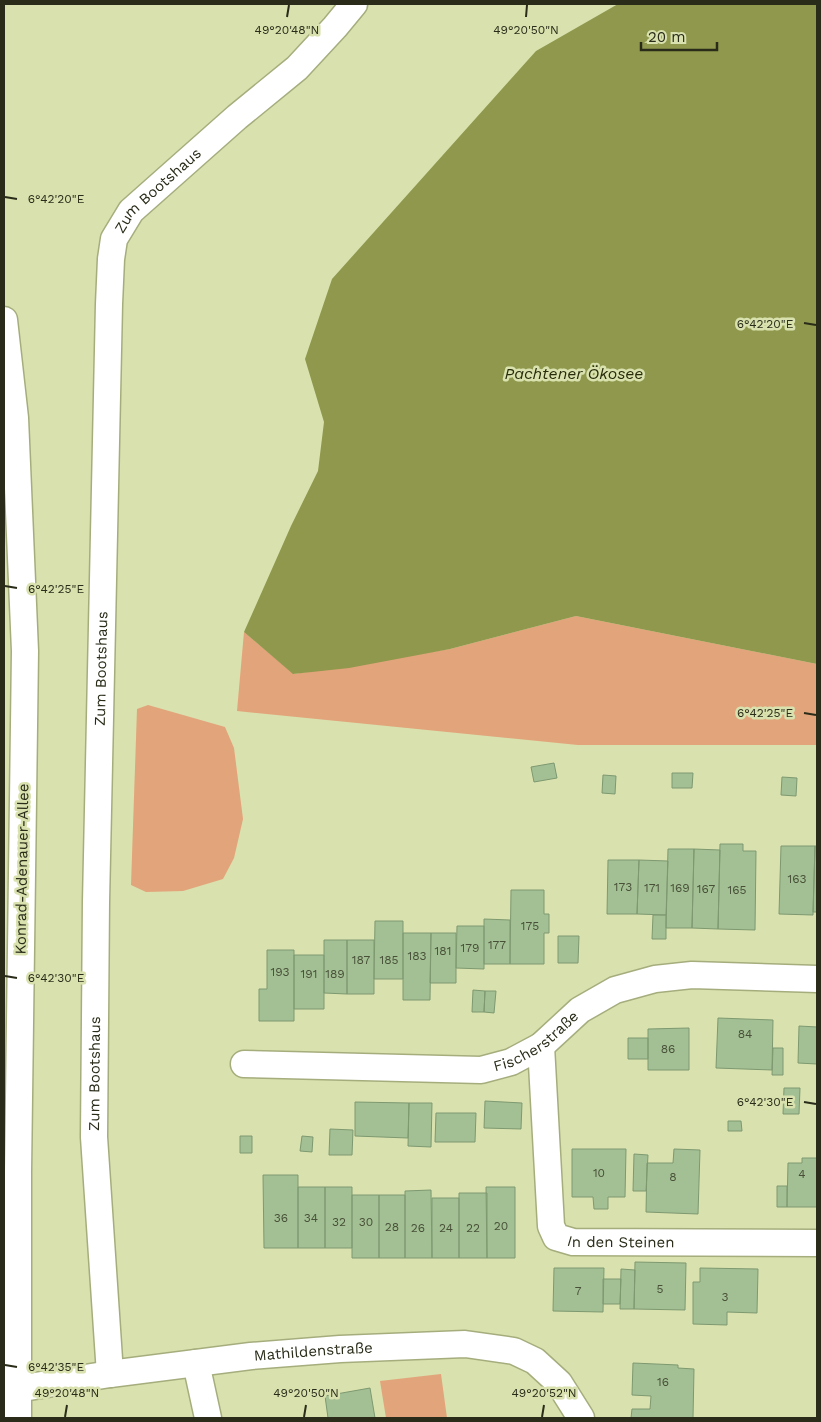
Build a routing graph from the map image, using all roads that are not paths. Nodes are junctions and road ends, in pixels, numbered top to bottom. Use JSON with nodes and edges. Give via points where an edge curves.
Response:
{"nodes":[{"id":1,"x":354,"y":4,"type":"edge"},
{"id":2,"x":4,"y":320,"type":"edge"},
{"id":3,"x":817,"y":979,"type":"edge"},
{"id":4,"x":540,"y":1046,"type":"junction"},
{"id":5,"x":244,"y":1064,"type":"dead end"},
{"id":6,"x":817,"y":1243,"type":"edge"},
{"id":7,"x":189,"y":1364,"type":"junction"},
{"id":8,"x":110,"y":1374,"type":"junction"},
{"id":9,"x":11,"y":1390,"type":"edge"},
{"id":10,"x":18,"y":1418,"type":"edge"},
{"id":11,"x":208,"y":1418,"type":"edge"},
{"id":12,"x":580,"y":1418,"type":"edge"}],
"edges":[{"from":1,"to":8,"type":"street","name":"Zum Bootshaus","via":[[297,68],[131,211],[114,239],[109,314],[94,1137]]},
{"from":2,"to":9,"type":"street","name":"Konrad-Adenauer-Allee","via":[[14,418],[25,651],[18,1182]]},
{"from":3,"to":4,"type":"street","name":"Fischerstraße","via":[[692,976],[654,979],[615,990],[580,1010]]},
{"from":4,"to":5,"type":"street","name":"Fischerstraße","via":[[510,1062],[480,1070]]},
{"from":4,"to":6,"type":"street","name":"In den Steinen","via":[[551,1226],[556,1237],[574,1242]]},
{"from":7,"to":8,"type":"street","name":"Mathildenstraße"},
{"from":7,"to":11,"type":"street"},
{"from":7,"to":12,"type":"street","name":"Mathildenstraße","via":[[330,1350],[464,1344],[514,1351],[535,1361],[559,1383]]},
{"from":8,"to":9,"type":"street","name":"Mathildenstraße"},
{"from":9,"to":10,"type":"street","name":"Konrad-Adenauer-Allee"}]}
